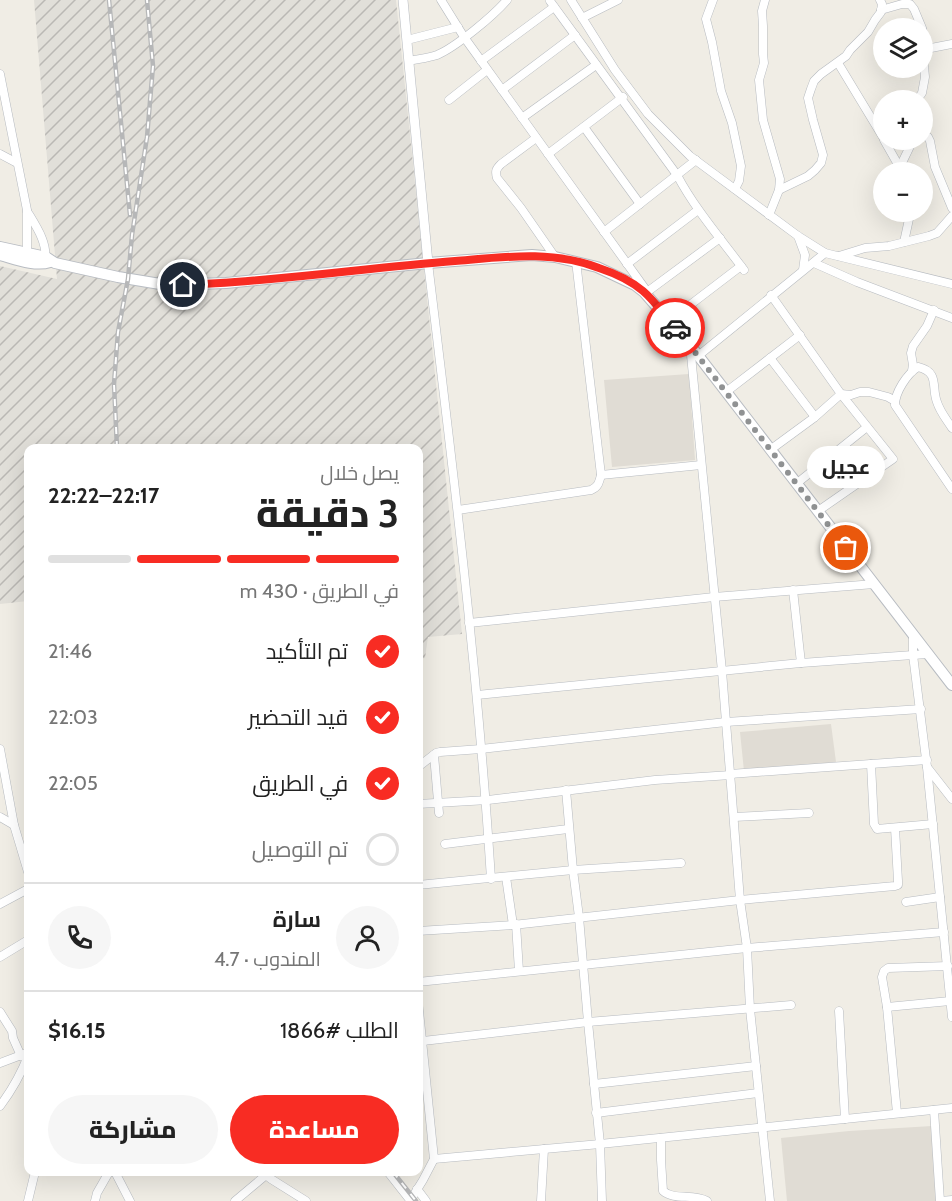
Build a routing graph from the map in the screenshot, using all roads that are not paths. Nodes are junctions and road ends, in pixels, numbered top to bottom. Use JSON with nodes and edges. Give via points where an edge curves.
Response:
{"nodes":[{"id":1,"x":404,"y":0,"type":"edge"},
{"id":2,"x":441,"y":0,"type":"edge"},
{"id":3,"x":507,"y":0,"type":"edge"},
{"id":4,"x":571,"y":0,"type":"edge"},
{"id":5,"x":618,"y":0,"type":"edge"},
{"id":6,"x":713,"y":0,"type":"edge"},
{"id":7,"x":765,"y":0,"type":"edge"},
{"id":8,"x":880,"y":0,"type":"edge"},
{"id":9,"x":552,"y":4,"type":"edge"},
{"id":10,"x":881,"y":10,"type":"junction"},
{"id":11,"x":582,"y":18,"type":"junction"},
{"id":12,"x":918,"y":18,"type":"edge"},
{"id":13,"x":458,"y":27,"type":"junction"},
{"id":14,"x":575,"y":35,"type":"junction"},
{"id":15,"x":464,"y":37,"type":"junction"},
{"id":16,"x":407,"y":40,"type":"junction"},
{"id":17,"x":952,"y":44,"type":"edge"},
{"id":18,"x":933,"y":48,"type":"edge"},
{"id":19,"x":409,"y":61,"type":"junction"},
{"id":20,"x":481,"y":61,"type":"junction"},
{"id":21,"x":837,"y":63,"type":"junction"},
{"id":22,"x":596,"y":65,"type":"junction"},
{"id":23,"x":487,"y":70,"type":"junction"},
{"id":24,"x":0,"y":74,"type":"edge"},
{"id":25,"x":502,"y":90,"type":"junction"},
{"id":26,"x":631,"y":91,"type":"junction"},
{"id":27,"x":621,"y":99,"type":"junction"},
{"id":28,"x":449,"y":100,"type":"dead end"},
{"id":29,"x":2,"y":102,"type":"edge"},
{"id":30,"x":522,"y":118,"type":"junction"},
{"id":31,"x":873,"y":118,"type":"edge"},
{"id":32,"x":584,"y":127,"type":"junction"},
{"id":33,"x":536,"y":138,"type":"junction"},
{"id":34,"x":931,"y":150,"type":"edge"},
{"id":35,"x":0,"y":154,"type":"edge"},
{"id":36,"x":548,"y":154,"type":"junction"},
{"id":37,"x":696,"y":160,"type":"junction"},
{"id":38,"x":17,"y":163,"type":"junction"},
{"id":39,"x":677,"y":175,"type":"junction"},
{"id":40,"x":735,"y":189,"type":"junction"},
{"id":41,"x":779,"y":190,"type":"junction"},
{"id":42,"x":640,"y":204,"type":"junction"},
{"id":43,"x":952,"y":208,"type":"edge"},
{"id":44,"x":27,"y":210,"type":"junction"},
{"id":45,"x":698,"y":210,"type":"junction"},
{"id":46,"x":769,"y":215,"type":"junction"},
{"id":47,"x":952,"y":216,"type":"edge"},
{"id":48,"x":908,"y":222,"type":"edge"},
{"id":49,"x":604,"y":232,"type":"junction"},
{"id":50,"x":798,"y":236,"type":"junction"},
{"id":51,"x":720,"y":238,"type":"junction"},
{"id":52,"x":904,"y":242,"type":"junction"},
{"id":53,"x":0,"y":247,"type":"edge"},
{"id":54,"x":825,"y":253,"type":"junction"},
{"id":55,"x":0,"y":255,"type":"edge"},
{"id":56,"x":837,"y":256,"type":"junction"},
{"id":57,"x":27,"y":257,"type":"junction"},
{"id":58,"x":555,"y":257,"type":"junction"},
{"id":59,"x":49,"y":261,"type":"junction"},
{"id":60,"x":576,"y":261,"type":"junction"},
{"id":61,"x":428,"y":263,"type":"junction"},
{"id":62,"x":814,"y":263,"type":"junction"},
{"id":63,"x":627,"y":264,"type":"junction"},
{"id":64,"x":803,"y":270,"type":"junction"},
{"id":65,"x":952,"y":285,"type":"edge"},
{"id":66,"x":647,"y":292,"type":"junction"},
{"id":67,"x":771,"y":296,"type":"junction"},
{"id":68,"x":657,"y":305,"type":"junction"},
{"id":69,"x":934,"y":310,"type":"junction"},
{"id":70,"x":952,"y":318,"type":"edge"},
{"id":71,"x":669,"y":321,"type":"junction"},
{"id":72,"x":800,"y":335,"type":"junction"},
{"id":73,"x":690,"y":345,"type":"junction"},
{"id":74,"x":698,"y":356,"type":"junction"},
{"id":75,"x":770,"y":357,"type":"junction"},
{"id":76,"x":912,"y":371,"type":"junction"},
{"id":77,"x":726,"y":392,"type":"junction"},
{"id":78,"x":841,"y":394,"type":"junction"},
{"id":79,"x":894,"y":401,"type":"junction"},
{"id":80,"x":815,"y":417,"type":"junction"},
{"id":81,"x":867,"y":427,"type":"junction"},
{"id":82,"x":952,"y":428,"type":"edge"},
{"id":83,"x":770,"y":450,"type":"junction"},
{"id":84,"x":701,"y":465,"type":"junction"},
{"id":85,"x":602,"y":475,"type":"junction"},
{"id":86,"x":796,"y":484,"type":"junction"},
{"id":87,"x":952,"y":489,"type":"edge"},
{"id":88,"x":458,"y":510,"type":"junction"},
{"id":89,"x":818,"y":511,"type":"junction"},
{"id":90,"x":874,"y":584,"type":"junction"},
{"id":91,"x":793,"y":590,"type":"junction"},
{"id":92,"x":714,"y":597,"type":"junction"},
{"id":93,"x":469,"y":623,"type":"junction"},
{"id":94,"x":913,"y":635,"type":"junction"},
{"id":95,"x":927,"y":654,"type":"junction"},
{"id":96,"x":913,"y":655,"type":"junction"},
{"id":97,"x":801,"y":663,"type":"junction"},
{"id":98,"x":722,"y":671,"type":"junction"},
{"id":99,"x":952,"y":685,"type":"edge"},
{"id":100,"x":477,"y":695,"type":"junction"},
{"id":101,"x":921,"y":709,"type":"junction"},
{"id":102,"x":726,"y":722,"type":"junction"},
{"id":103,"x":0,"y":749,"type":"edge"},
{"id":104,"x":481,"y":749,"type":"junction"},
{"id":105,"x":434,"y":755,"type":"junction"},
{"id":106,"x":423,"y":763,"type":"edge"},
{"id":107,"x":871,"y":764,"type":"junction"},
{"id":108,"x":927,"y":764,"type":"junction"},
{"id":109,"x":731,"y":774,"type":"junction"},
{"id":110,"x":566,"y":790,"type":"junction"},
{"id":111,"x":952,"y":799,"type":"edge"},
{"id":112,"x":484,"y":800,"type":"junction"},
{"id":113,"x":437,"y":803,"type":"junction"},
{"id":114,"x":423,"y":804,"type":"edge"},
{"id":115,"x":439,"y":813,"type":"dead end"},
{"id":116,"x":808,"y":813,"type":"dead end"},
{"id":117,"x":734,"y":816,"type":"junction"},
{"id":118,"x":0,"y":817,"type":"edge"},
{"id":119,"x":933,"y":824,"type":"junction"},
{"id":120,"x":14,"y":825,"type":"junction"},
{"id":121,"x":895,"y":828,"type":"junction"},
{"id":122,"x":568,"y":829,"type":"junction"},
{"id":123,"x":488,"y":840,"type":"junction"},
{"id":124,"x":445,"y":844,"type":"dead end"},
{"id":125,"x":24,"y":859,"type":"edge"},
{"id":126,"x":681,"y":863,"type":"dead end"},
{"id":127,"x":573,"y":870,"type":"junction"},
{"id":128,"x":506,"y":877,"type":"junction"},
{"id":129,"x":491,"y":879,"type":"junction"},
{"id":130,"x":423,"y":885,"type":"edge"},
{"id":131,"x":24,"y":891,"type":"edge"},
{"id":132,"x":940,"y":897,"type":"junction"},
{"id":133,"x":740,"y":900,"type":"junction"},
{"id":134,"x":906,"y":902,"type":"dead end"},
{"id":135,"x":0,"y":904,"type":"edge"},
{"id":136,"x":579,"y":917,"type":"junction"},
{"id":137,"x":514,"y":925,"type":"junction"},
{"id":138,"x":423,"y":931,"type":"edge"},
{"id":139,"x":944,"y":932,"type":"junction"},
{"id":140,"x":24,"y":942,"type":"edge"},
{"id":141,"x":747,"y":948,"type":"junction"},
{"id":142,"x":949,"y":954,"type":"edge"},
{"id":143,"x":0,"y":957,"type":"edge"},
{"id":144,"x":584,"y":964,"type":"junction"},
{"id":145,"x":948,"y":966,"type":"junction"},
{"id":146,"x":519,"y":971,"type":"junction"},
{"id":147,"x":423,"y":981,"type":"edge"},
{"id":148,"x":950,"y":1000,"type":"junction"},
{"id":149,"x":791,"y":1005,"type":"dead end"},
{"id":150,"x":887,"y":1007,"type":"junction"},
{"id":151,"x":750,"y":1009,"type":"junction"},
{"id":152,"x":839,"y":1011,"type":"dead end"},
{"id":153,"x":0,"y":1012,"type":"edge"},
{"id":154,"x":952,"y":1017,"type":"edge"},
{"id":155,"x":588,"y":1022,"type":"junction"},
{"id":156,"x":423,"y":1041,"type":"edge"},
{"id":157,"x":24,"y":1052,"type":"edge"},
{"id":158,"x":24,"y":1056,"type":"edge"},
{"id":159,"x":24,"y":1063,"type":"edge"},
{"id":160,"x":0,"y":1064,"type":"edge"},
{"id":161,"x":756,"y":1066,"type":"junction"},
{"id":162,"x":423,"y":1075,"type":"edge"},
{"id":163,"x":594,"y":1084,"type":"junction"},
{"id":164,"x":758,"y":1093,"type":"junction"},
{"id":165,"x":0,"y":1106,"type":"edge"},
{"id":166,"x":952,"y":1108,"type":"edge"},
{"id":167,"x":934,"y":1110,"type":"junction"},
{"id":168,"x":596,"y":1113,"type":"junction"},
{"id":169,"x":897,"y":1113,"type":"junction"},
{"id":170,"x":845,"y":1119,"type":"junction"},
{"id":171,"x":763,"y":1127,"type":"junction"},
{"id":172,"x":661,"y":1138,"type":"junction"},
{"id":173,"x":600,"y":1144,"type":"junction"},
{"id":174,"x":544,"y":1149,"type":"junction"},
{"id":175,"x":434,"y":1159,"type":"junction"},
{"id":176,"x":34,"y":1176,"type":"edge"},
{"id":177,"x":112,"y":1176,"type":"edge"},
{"id":178,"x":117,"y":1176,"type":"edge"},
{"id":179,"x":265,"y":1176,"type":"edge"},
{"id":180,"x":270,"y":1176,"type":"edge"},
{"id":181,"x":391,"y":1176,"type":"edge"},
{"id":182,"x":417,"y":1189,"type":"junction"},
{"id":183,"x":952,"y":1200,"type":"edge"},
{"id":184,"x":28,"y":1201,"type":"edge"},
{"id":185,"x":95,"y":1201,"type":"edge"},
{"id":186,"x":130,"y":1201,"type":"edge"},
{"id":187,"x":236,"y":1201,"type":"edge"},
{"id":188,"x":306,"y":1201,"type":"edge"},
{"id":189,"x":410,"y":1201,"type":"edge"},
{"id":190,"x":426,"y":1201,"type":"edge"},
{"id":191,"x":541,"y":1201,"type":"edge"},
{"id":192,"x":602,"y":1201,"type":"edge"},
{"id":193,"x":707,"y":1201,"type":"edge"},
{"id":194,"x":770,"y":1201,"type":"edge"},
{"id":195,"x":941,"y":1201,"type":"edge"}],
"edges":[{"from":1,"to":16,"type":"street"},
{"from":2,"to":13,"type":"street"},
{"from":3,"to":15,"type":"street"},
{"from":4,"to":11,"type":"street"},
{"from":5,"to":11,"type":"street"},
{"from":6,"to":40,"type":"street","via":[[706,19],[741,166]]},
{"from":7,"to":41,"type":"street","via":[[764,63],[759,80],[763,120],[780,178]]},
{"from":8,"to":10,"type":"street"},
{"from":9,"to":14,"type":"street"},
{"from":9,"to":20,"type":"street"},
{"from":10,"to":12,"type":"street","via":[[910,4]]},
{"from":10,"to":21,"type":"street","via":[[868,32]]},
{"from":11,"to":26,"type":"street"},
{"from":13,"to":15,"type":"street"},
{"from":13,"to":16,"type":"street"},
{"from":14,"to":22,"type":"street"},
{"from":14,"to":25,"type":"street"},
{"from":15,"to":19,"type":"street","via":[[445,51]]},
{"from":15,"to":20,"type":"street"},
{"from":16,"to":19,"type":"street"},
{"from":17,"to":18,"type":"street"},
{"from":19,"to":61,"type":"street"},
{"from":20,"to":23,"type":"street"},
{"from":21,"to":31,"type":"street"},
{"from":21,"to":41,"type":"street","via":[[814,81],[808,98],[823,155],[821,163],[808,176]]},
{"from":22,"to":27,"type":"street"},
{"from":22,"to":30,"type":"street"},
{"from":23,"to":25,"type":"street"},
{"from":23,"to":28,"type":"street"},
{"from":24,"to":29,"type":"street"},
{"from":25,"to":30,"type":"street"},
{"from":26,"to":27,"type":"street"},
{"from":26,"to":37,"type":"street","via":[[648,114]]},
{"from":27,"to":32,"type":"street"},
{"from":27,"to":39,"type":"street"},
{"from":29,"to":38,"type":"street"},
{"from":30,"to":33,"type":"street"},
{"from":32,"to":36,"type":"street"},
{"from":32,"to":42,"type":"street"},
{"from":33,"to":36,"type":"street"},
{"from":33,"to":58,"type":"street","via":[[495,173]]},
{"from":34,"to":43,"type":"street","via":[[934,167]]},
{"from":35,"to":38,"type":"street"},
{"from":36,"to":49,"type":"street"},
{"from":37,"to":39,"type":"street"},
{"from":37,"to":40,"type":"street"},
{"from":38,"to":44,"type":"street"},
{"from":39,"to":42,"type":"street"},
{"from":39,"to":45,"type":"street"},
{"from":40,"to":46,"type":"street"},
{"from":41,"to":46,"type":"street"},
{"from":42,"to":49,"type":"street"},
{"from":44,"to":57,"type":"street"},
{"from":44,"to":59,"type":"street","via":[[42,237]]},
{"from":45,"to":51,"type":"street"},
{"from":45,"to":63,"type":"street"},
{"from":46,"to":50,"type":"street"},
{"from":47,"to":52,"type":"street","via":[[937,233]]},
{"from":48,"to":52,"type":"street"},
{"from":49,"to":63,"type":"street"},
{"from":50,"to":54,"type":"street"},
{"from":50,"to":64,"type":"street","via":[[805,255]]},
{"from":51,"to":66,"type":"street"},
{"from":51,"to":71,"type":"street","via":[[743,268]]},
{"from":52,"to":56,"type":"street"},
{"from":53,"to":57,"type":"main road"},
{"from":54,"to":56,"type":"street"},
{"from":54,"to":62,"type":"street"},
{"from":55,"to":57,"type":"main road"},
{"from":56,"to":65,"type":"street"},
{"from":57,"to":59,"type":"main road"},
{"from":58,"to":60,"type":"main road"},
{"from":58,"to":61,"type":"main road","via":[[532,255]]},
{"from":59,"to":61,"type":"main road","via":[[166,285]]},
{"from":60,"to":68,"type":"main road","via":[[635,285]]},
{"from":60,"to":85,"type":"street"},
{"from":61,"to":88,"type":"street"},
{"from":62,"to":64,"type":"street"},
{"from":62,"to":69,"type":"street"},
{"from":63,"to":66,"type":"street"},
{"from":64,"to":67,"type":"street"},
{"from":66,"to":68,"type":"street"},
{"from":67,"to":72,"type":"street"},
{"from":67,"to":74,"type":"street"},
{"from":68,"to":71,"type":"main road"},
{"from":69,"to":70,"type":"street"},
{"from":69,"to":76,"type":"street","via":[[913,346]]},
{"from":71,"to":73,"type":"main road"},
{"from":72,"to":75,"type":"street"},
{"from":72,"to":78,"type":"street"},
{"from":73,"to":74,"type":"main road"},
{"from":73,"to":84,"type":"street"},
{"from":74,"to":77,"type":"main road"},
{"from":75,"to":77,"type":"street"},
{"from":75,"to":80,"type":"street"},
{"from":76,"to":79,"type":"street"},
{"from":76,"to":82,"type":"street","via":[[918,367],[930,372],[936,401]]},
{"from":77,"to":83,"type":"main road"},
{"from":78,"to":79,"type":"street","via":[[869,392]]},
{"from":78,"to":80,"type":"street"},
{"from":78,"to":81,"type":"street"},
{"from":79,"to":87,"type":"street"},
{"from":80,"to":83,"type":"street"},
{"from":81,"to":86,"type":"street"},
{"from":81,"to":89,"type":"street","via":[[893,459]]},
{"from":83,"to":86,"type":"main road"},
{"from":84,"to":85,"type":"street"},
{"from":84,"to":92,"type":"street"},
{"from":85,"to":88,"type":"street","via":[[591,490]]},
{"from":86,"to":89,"type":"main road"},
{"from":88,"to":93,"type":"street"},
{"from":89,"to":90,"type":"main road"},
{"from":90,"to":91,"type":"street"},
{"from":90,"to":94,"type":"main road"},
{"from":91,"to":92,"type":"street"},
{"from":91,"to":97,"type":"street"},
{"from":92,"to":93,"type":"street"},
{"from":92,"to":98,"type":"street"},
{"from":93,"to":100,"type":"street"},
{"from":94,"to":95,"type":"main road"},
{"from":94,"to":96,"type":"street"},
{"from":95,"to":96,"type":"street"},
{"from":95,"to":99,"type":"main road"},
{"from":96,"to":97,"type":"street"},
{"from":96,"to":101,"type":"street"},
{"from":97,"to":98,"type":"street"},
{"from":98,"to":100,"type":"street"},
{"from":98,"to":102,"type":"street"},
{"from":100,"to":104,"type":"street"},
{"from":101,"to":102,"type":"street"},
{"from":101,"to":108,"type":"street"},
{"from":102,"to":104,"type":"street"},
{"from":102,"to":109,"type":"street"},
{"from":103,"to":120,"type":"street"},
{"from":104,"to":105,"type":"street"},
{"from":104,"to":112,"type":"street"},
{"from":105,"to":106,"type":"street"},
{"from":105,"to":113,"type":"street"},
{"from":107,"to":108,"type":"street"},
{"from":107,"to":109,"type":"street"},
{"from":107,"to":121,"type":"street","via":[[875,827]]},
{"from":108,"to":111,"type":"street"},
{"from":108,"to":119,"type":"street"},
{"from":109,"to":110,"type":"street"},
{"from":109,"to":117,"type":"street"},
{"from":110,"to":112,"type":"street"},
{"from":110,"to":122,"type":"street"},
{"from":112,"to":113,"type":"street"},
{"from":112,"to":123,"type":"street"},
{"from":113,"to":114,"type":"street"},
{"from":113,"to":115,"type":"street"},
{"from":116,"to":117,"type":"street"},
{"from":117,"to":133,"type":"street"},
{"from":118,"to":120,"type":"street"},
{"from":119,"to":121,"type":"street"},
{"from":119,"to":132,"type":"street"},
{"from":120,"to":125,"type":"street"},
{"from":121,"to":133,"type":"street","via":[[898,885]]},
{"from":122,"to":123,"type":"street"},
{"from":122,"to":127,"type":"street"},
{"from":123,"to":124,"type":"street"},
{"from":123,"to":129,"type":"street"},
{"from":126,"to":127,"type":"street"},
{"from":127,"to":128,"type":"street"},
{"from":127,"to":136,"type":"street"},
{"from":128,"to":129,"type":"street"},
{"from":128,"to":137,"type":"street"},
{"from":129,"to":130,"type":"street"},
{"from":131,"to":135,"type":"street"},
{"from":132,"to":134,"type":"street"},
{"from":132,"to":139,"type":"street"},
{"from":133,"to":136,"type":"street"},
{"from":133,"to":141,"type":"street"},
{"from":136,"to":137,"type":"street"},
{"from":136,"to":144,"type":"street"},
{"from":137,"to":138,"type":"street"},
{"from":137,"to":146,"type":"street"},
{"from":139,"to":141,"type":"street"},
{"from":139,"to":142,"type":"street"},
{"from":140,"to":143,"type":"street"},
{"from":141,"to":144,"type":"street"},
{"from":141,"to":151,"type":"street"},
{"from":142,"to":145,"type":"street"},
{"from":144,"to":146,"type":"street"},
{"from":144,"to":155,"type":"street"},
{"from":145,"to":148,"type":"street"},
{"from":145,"to":150,"type":"street","via":[[888,968],[882,977]]},
{"from":146,"to":147,"type":"street"},
{"from":148,"to":150,"type":"street"},
{"from":148,"to":154,"type":"street"},
{"from":149,"to":151,"type":"street"},
{"from":150,"to":169,"type":"street"},
{"from":151,"to":155,"type":"street"},
{"from":151,"to":161,"type":"street"},
{"from":152,"to":170,"type":"street"},
{"from":153,"to":157,"type":"street"},
{"from":155,"to":156,"type":"street"},
{"from":155,"to":163,"type":"street"},
{"from":158,"to":160,"type":"street"},
{"from":159,"to":165,"type":"street"},
{"from":161,"to":163,"type":"street"},
{"from":161,"to":164,"type":"street"},
{"from":162,"to":175,"type":"street"},
{"from":163,"to":168,"type":"street"},
{"from":164,"to":168,"type":"street"},
{"from":164,"to":171,"type":"street"},
{"from":166,"to":167,"type":"street"},
{"from":167,"to":169,"type":"street"},
{"from":167,"to":195,"type":"street"},
{"from":168,"to":173,"type":"street"},
{"from":169,"to":170,"type":"street"},
{"from":170,"to":171,"type":"street"},
{"from":171,"to":172,"type":"street"},
{"from":171,"to":194,"type":"street"},
{"from":172,"to":173,"type":"street"},
{"from":172,"to":193,"type":"street","via":[[663,1191],[673,1198]]},
{"from":173,"to":174,"type":"street"},
{"from":173,"to":192,"type":"street"},
{"from":174,"to":175,"type":"street"},
{"from":174,"to":191,"type":"street"},
{"from":175,"to":182,"type":"street"},
{"from":176,"to":184,"type":"street"},
{"from":177,"to":185,"type":"street"},
{"from":178,"to":186,"type":"street"},
{"from":179,"to":187,"type":"street"},
{"from":180,"to":188,"type":"street"},
{"from":181,"to":189,"type":"street"},
{"from":182,"to":189,"type":"street"},
{"from":182,"to":190,"type":"street"},
{"from":183,"to":195,"type":"street"}]}
